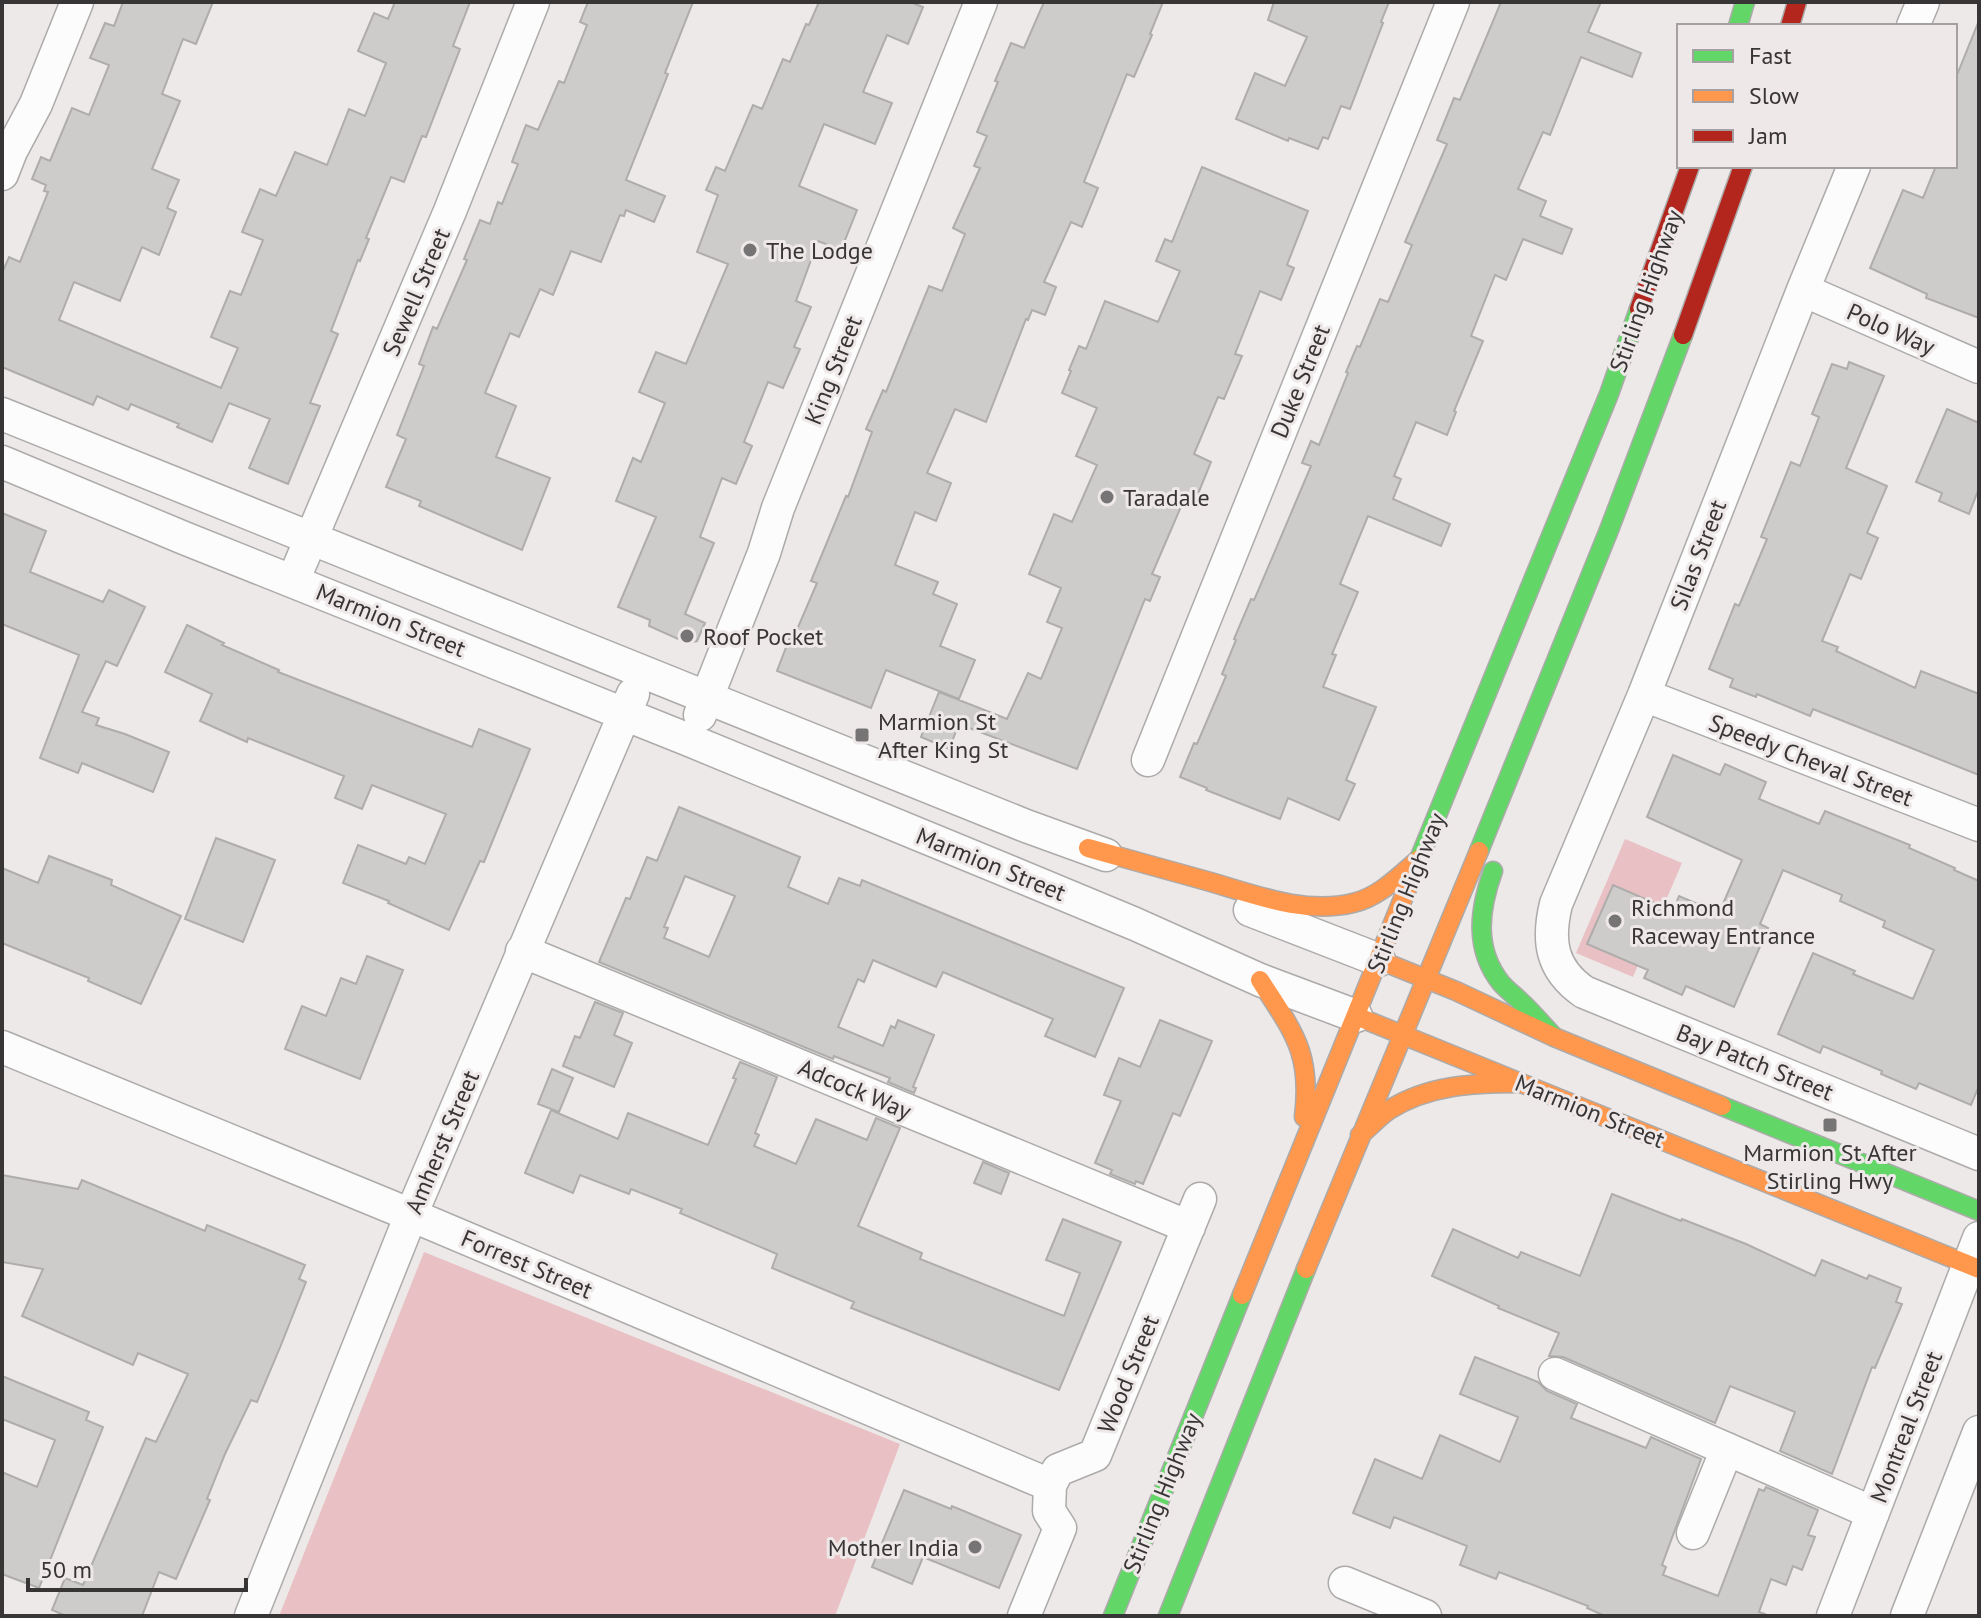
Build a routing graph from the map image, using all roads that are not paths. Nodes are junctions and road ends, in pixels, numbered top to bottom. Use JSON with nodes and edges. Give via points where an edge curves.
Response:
{"nodes":[{"id":1,"x":77,"y":2,"type":"edge"},
{"id":2,"x":533,"y":2,"type":"edge"},
{"id":3,"x":981,"y":2,"type":"edge"},
{"id":4,"x":1453,"y":2,"type":"edge"},
{"id":5,"x":1745,"y":2,"type":"edge"},
{"id":6,"x":1797,"y":2,"type":"edge"},
{"id":7,"x":1923,"y":2,"type":"edge"},
{"id":8,"x":1739,"y":24,"type":"edge"},
{"id":9,"x":1791,"y":24,"type":"edge"},
{"id":10,"x":1914,"y":24,"type":"edge"},
{"id":11,"x":1689,"y":168,"type":"edge"},
{"id":12,"x":1742,"y":168,"type":"edge"},
{"id":13,"x":1853,"y":168,"type":"edge"},
{"id":14,"x":2,"y":174,"type":"edge"},
{"id":15,"x":1803,"y":290,"type":"junction"},
{"id":16,"x":1979,"y":367,"type":"edge"},
{"id":17,"x":2,"y":414,"type":"edge"},
{"id":18,"x":2,"y":462,"type":"edge"},
{"id":19,"x":1611,"y":525,"type":"junction"},
{"id":20,"x":310,"y":538,"type":"junction"},
{"id":21,"x":293,"y":581,"type":"junction"},
{"id":22,"x":642,"y":672,"type":"junction"},
{"id":23,"x":1644,"y":695,"type":"junction"},
{"id":24,"x":706,"y":698,"type":"junction"},
{"id":25,"x":625,"y":714,"type":"junction"},
{"id":26,"x":689,"y":740,"type":"junction"},
{"id":27,"x":1536,"y":757,"type":"dead end"},
{"id":28,"x":1148,"y":760,"type":"dead end"},
{"id":29,"x":1979,"y":825,"type":"edge"},
{"id":30,"x":1088,"y":848,"type":"junction"},
{"id":31,"x":1420,"y":858,"type":"junction"},
{"id":32,"x":1497,"y":859,"type":"dead end"},
{"id":33,"x":1552,"y":946,"type":"joint"},
{"id":34,"x":522,"y":951,"type":"junction"},
{"id":35,"x":1379,"y":960,"type":"junction"},
{"id":36,"x":1425,"y":979,"type":"junction"},
{"id":37,"x":1260,"y":980,"type":"junction"},
{"id":38,"x":1356,"y":1016,"type":"junction"},
{"id":39,"x":1402,"y":1035,"type":"junction"},
{"id":40,"x":1554,"y":1037,"type":"junction"},
{"id":41,"x":2,"y":1047,"type":"edge"},
{"id":42,"x":1519,"y":1083,"type":"junction"},
{"id":43,"x":1360,"y":1135,"type":"junction"},
{"id":44,"x":1979,"y":1154,"type":"edge"},
{"id":45,"x":1296,"y":1159,"type":"junction"},
{"id":46,"x":1979,"y":1211,"type":"edge"},
{"id":47,"x":1194,"y":1213,"type":"joint"},
{"id":48,"x":411,"y":1215,"type":"junction"},
{"id":49,"x":1975,"y":1257,"type":"edge"},
{"id":50,"x":1555,"y":1374,"type":"dead end"},
{"id":51,"x":1979,"y":1432,"type":"edge"},
{"id":52,"x":1727,"y":1449,"type":"junction"},
{"id":53,"x":1050,"y":1485,"type":"junction"},
{"id":54,"x":1873,"y":1513,"type":"junction"},
{"id":55,"x":1693,"y":1533,"type":"dead end"},
{"id":56,"x":1345,"y":1583,"type":"dead end"},
{"id":57,"x":251,"y":1616,"type":"edge"},
{"id":58,"x":1024,"y":1616,"type":"edge"},
{"id":59,"x":1113,"y":1616,"type":"edge"},
{"id":60,"x":1168,"y":1616,"type":"edge"},
{"id":61,"x":1425,"y":1616,"type":"edge"},
{"id":62,"x":1833,"y":1616,"type":"edge"},
{"id":63,"x":1907,"y":1616,"type":"edge"}],
"edges":[{"from":1,"to":14,"type":"street"},
{"from":2,"to":20,"type":"street","name":"Sewell Street"},
{"from":3,"to":24,"type":"street","name":"King Street"},
{"from":4,"to":28,"type":"street","name":"Duke Street"},
{"from":5,"to":8,"type":"main road"},
{"from":6,"to":9,"type":"main road"},
{"from":7,"to":10,"type":"street"},
{"from":11,"to":31,"type":"main road","name":"Stirling Highway","via":[[1609,394]]},
{"from":12,"to":19,"type":"main road","name":"Stirling Highway"},
{"from":13,"to":15,"type":"street","name":"Silas Street"},
{"from":15,"to":16,"type":"street","name":"Polo Way"},
{"from":15,"to":23,"type":"street","name":"Silas Street"},
{"from":17,"to":20,"type":"street","name":"Marmion Street"},
{"from":18,"to":21,"type":"street","name":"Marmion Street"},
{"from":19,"to":27,"type":"main road","via":[[1604,582]]},
{"from":19,"to":36,"type":"main road","name":"Stirling Highway"},
{"from":20,"to":21,"type":"street","name":"Sewell Street"},
{"from":20,"to":22,"type":"street","name":"Marmion Street"},
{"from":21,"to":25,"type":"street","name":"Marmion Street"},
{"from":22,"to":24,"type":"street","name":"Marmion Street"},
{"from":22,"to":25,"type":"street","name":"Amherst Street"},
{"from":23,"to":29,"type":"street","name":"Speedy Cheval Street"},
{"from":23,"to":33,"type":"street","name":"Silas Street","via":[[1556,904]]},
{"from":24,"to":26,"type":"street","name":"King Street"},
{"from":24,"to":30,"type":"street","name":"Marmion Street"},
{"from":25,"to":26,"type":"street","name":"Marmion Street"},
{"from":25,"to":34,"type":"street","name":"Amherst Street"},
{"from":26,"to":37,"type":"street","name":"Marmion Street"},
{"from":30,"to":31,"type":"main road","via":[[1309,907],[1357,902],[1387,886]]},
{"from":30,"to":35,"type":"street","name":"Marmion Street"},
{"from":31,"to":35,"type":"main road","name":"Stirling Highway"},
{"from":32,"to":40,"type":"main road","via":[[1479,916],[1484,955],[1501,983]]},
{"from":33,"to":44,"type":"street","name":"Bay Patch Street","via":[[1560,968],[1584,992]]},
{"from":34,"to":47,"type":"street","name":"Adcock Way"},
{"from":34,"to":48,"type":"street","name":"Amherst Street"},
{"from":35,"to":36,"type":"main road","name":"Marmion Street"},
{"from":35,"to":38,"type":"main road","name":"Stirling Highway"},
{"from":36,"to":39,"type":"main road","name":"Stirling Highway"},
{"from":36,"to":40,"type":"main road","name":"Marmion Street"},
{"from":37,"to":38,"type":"street","name":"Marmion Street"},
{"from":37,"to":45,"type":"main road","via":[[1307,1065],[1308,1096]]},
{"from":38,"to":39,"type":"main road","name":"Marmion Street"},
{"from":38,"to":45,"type":"main road","name":"Stirling Highway"},
{"from":39,"to":42,"type":"main road","name":"Marmion Street"},
{"from":39,"to":43,"type":"main road","name":"Stirling Highway"},
{"from":40,"to":46,"type":"main road","name":"Marmion Street"},
{"from":41,"to":48,"type":"street","name":"Forrest Street"},
{"from":42,"to":43,"type":"main road","via":[[1433,1090],[1389,1111]]},
{"from":42,"to":49,"type":"main road","name":"Marmion Street"},
{"from":43,"to":60,"type":"main road","name":"Stirling Highway"},
{"from":45,"to":59,"type":"main road","name":"Stirling Highway"},
{"from":47,"to":53,"type":"street","name":"Wood Street","via":[[1095,1455],[1058,1470]]},
{"from":48,"to":53,"type":"street","name":"Forrest Street"},
{"from":48,"to":57,"type":"street","name":"Amherst Street"},
{"from":49,"to":54,"type":"street","name":"Montreal Street"},
{"from":50,"to":52,"type":"street"},
{"from":51,"to":63,"type":"street"},
{"from":52,"to":54,"type":"street"},
{"from":52,"to":55,"type":"street"},
{"from":53,"to":58,"type":"street","via":[[1049,1511],[1060,1528]]},
{"from":54,"to":62,"type":"street","name":"Montreal Street"},
{"from":56,"to":61,"type":"street"}]}
